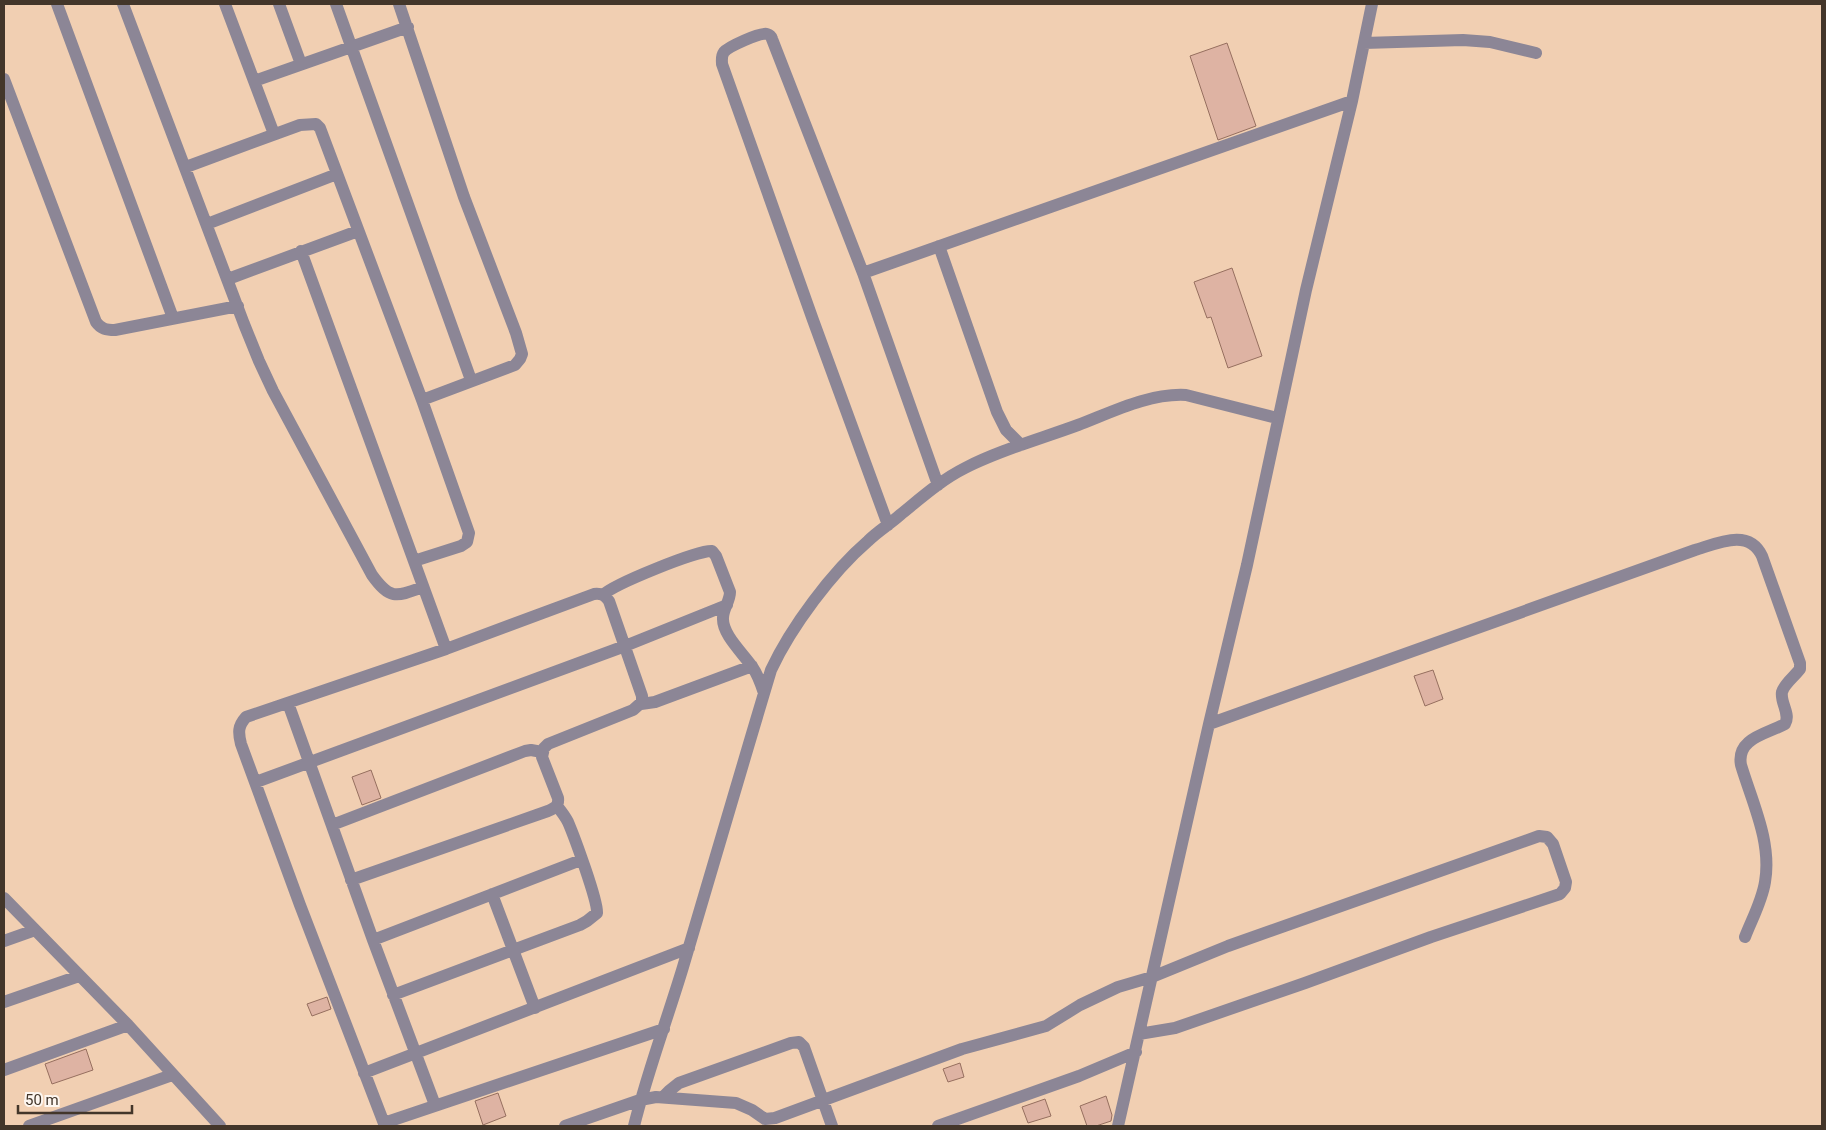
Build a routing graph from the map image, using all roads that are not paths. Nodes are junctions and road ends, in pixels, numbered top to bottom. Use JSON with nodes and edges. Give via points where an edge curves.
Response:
{"nodes":[{"id":1,"x":57,"y":4,"type":"edge"},
{"id":2,"x":123,"y":4,"type":"edge"},
{"id":3,"x":224,"y":4,"type":"edge"},
{"id":4,"x":279,"y":4,"type":"edge"},
{"id":5,"x":336,"y":4,"type":"edge"},
{"id":6,"x":399,"y":4,"type":"edge"},
{"id":7,"x":1372,"y":4,"type":"edge"},
{"id":8,"x":408,"y":27,"type":"junction"},
{"id":9,"x":1364,"y":43,"type":"junction"},
{"id":10,"x":351,"y":46,"type":"junction"},
{"id":11,"x":1536,"y":53,"type":"dead end"},
{"id":12,"x":301,"y":64,"type":"junction"},
{"id":13,"x":4,"y":80,"type":"edge"},
{"id":14,"x":254,"y":82,"type":"junction"},
{"id":15,"x":1352,"y":101,"type":"junction"},
{"id":16,"x":274,"y":134,"type":"junction"},
{"id":17,"x":186,"y":167,"type":"junction"},
{"id":18,"x":337,"y":174,"type":"junction"},
{"id":19,"x":207,"y":224,"type":"junction"},
{"id":20,"x":358,"y":231,"type":"junction"},
{"id":21,"x":938,"y":246,"type":"junction"},
{"id":22,"x":302,"y":251,"type":"junction"},
{"id":23,"x":863,"y":273,"type":"junction"},
{"id":24,"x":228,"y":279,"type":"junction"},
{"id":25,"x":238,"y":306,"type":"junction"},
{"id":26,"x":173,"y":318,"type":"junction"},
{"id":27,"x":471,"y":380,"type":"junction"},
{"id":28,"x":422,"y":400,"type":"junction"},
{"id":29,"x":1277,"y":418,"type":"junction"},
{"id":30,"x":1021,"y":445,"type":"junction"},
{"id":31,"x":938,"y":485,"type":"junction"},
{"id":32,"x":888,"y":525,"type":"junction"},
{"id":33,"x":414,"y":561,"type":"junction"},
{"id":34,"x":423,"y":587,"type":"junction"},
{"id":35,"x":603,"y":594,"type":"junction"},
{"id":36,"x":727,"y":605,"type":"junction"},
{"id":37,"x":625,"y":646,"type":"junction"},
{"id":38,"x":446,"y":649,"type":"junction"},
{"id":39,"x":752,"y":666,"type":"junction"},
{"id":40,"x":764,"y":692,"type":"junction"},
{"id":41,"x":288,"y":703,"type":"junction"},
{"id":42,"x":641,"y":704,"type":"junction"},
{"id":43,"x":1209,"y":724,"type":"junction"},
{"id":44,"x":542,"y":752,"type":"junction"},
{"id":45,"x":310,"y":762,"type":"junction"},
{"id":46,"x":256,"y":782,"type":"junction"},
{"id":47,"x":556,"y":806,"type":"junction"},
{"id":48,"x":332,"y":825,"type":"junction"},
{"id":49,"x":581,"y":860,"type":"junction"},
{"id":50,"x":351,"y":880,"type":"junction"},
{"id":51,"x":492,"y":894,"type":"junction"},
{"id":52,"x":4,"y":898,"type":"edge"},
{"id":53,"x":35,"y":930,"type":"junction"},
{"id":54,"x":1745,"y":937,"type":"dead end"},
{"id":55,"x":373,"y":940,"type":"junction"},
{"id":56,"x":4,"y":941,"type":"edge"},
{"id":57,"x":689,"y":948,"type":"junction"},
{"id":58,"x":513,"y":950,"type":"junction"},
{"id":59,"x":79,"y":976,"type":"junction"},
{"id":60,"x":1152,"y":977,"type":"junction"},
{"id":61,"x":393,"y":995,"type":"junction"},
{"id":62,"x":4,"y":1002,"type":"edge"},
{"id":63,"x":535,"y":1008,"type":"junction"},
{"id":64,"x":128,"y":1025,"type":"junction"},
{"id":65,"x":664,"y":1029,"type":"junction"},
{"id":66,"x":1139,"y":1034,"type":"junction"},
{"id":67,"x":1136,"y":1052,"type":"junction"},
{"id":68,"x":415,"y":1055,"type":"junction"},
{"id":69,"x":4,"y":1070,"type":"edge"},
{"id":70,"x":364,"y":1073,"type":"junction"},
{"id":71,"x":172,"y":1074,"type":"junction"},
{"id":72,"x":663,"y":1097,"type":"junction"},
{"id":73,"x":640,"y":1100,"type":"junction"},
{"id":74,"x":822,"y":1101,"type":"junction"},
{"id":75,"x":435,"y":1105,"type":"junction"},
{"id":76,"x":385,"y":1125,"type":"edge"},
{"id":77,"x":29,"y":1126,"type":"edge"},
{"id":78,"x":220,"y":1126,"type":"edge"},
{"id":79,"x":565,"y":1126,"type":"edge"},
{"id":80,"x":634,"y":1126,"type":"edge"},
{"id":81,"x":832,"y":1126,"type":"edge"},
{"id":82,"x":938,"y":1126,"type":"edge"},
{"id":83,"x":1118,"y":1126,"type":"edge"}],
"edges":[{"from":1,"to":26,"type":"street"},
{"from":2,"to":17,"type":"street"},
{"from":3,"to":14,"type":"street"},
{"from":4,"to":12,"type":"street"},
{"from":5,"to":10,"type":"street"},
{"from":6,"to":8,"type":"street"},
{"from":7,"to":9,"type":"street"},
{"from":8,"to":10,"type":"street"},
{"from":8,"to":27,"type":"street","via":[[464,197],[521,350],[515,365]]},
{"from":9,"to":11,"type":"street","via":[[1463,40],[1490,42]]},
{"from":9,"to":15,"type":"street"},
{"from":10,"to":12,"type":"street"},
{"from":10,"to":27,"type":"street"},
{"from":12,"to":14,"type":"street"},
{"from":13,"to":26,"type":"street","via":[[96,322],[106,330],[115,330]]},
{"from":14,"to":16,"type":"street"},
{"from":15,"to":21,"type":"street"},
{"from":15,"to":29,"type":"street"},
{"from":16,"to":17,"type":"street"},
{"from":16,"to":18,"type":"street","via":[[300,125],[316,124],[323,134]]},
{"from":17,"to":19,"type":"street"},
{"from":18,"to":19,"type":"street"},
{"from":18,"to":20,"type":"street"},
{"from":19,"to":24,"type":"street"},
{"from":20,"to":22,"type":"street"},
{"from":20,"to":28,"type":"street"},
{"from":21,"to":23,"type":"street"},
{"from":21,"to":30,"type":"street","via":[[999,417],[1006,430]]},
{"from":22,"to":24,"type":"street"},
{"from":22,"to":33,"type":"street"},
{"from":23,"to":31,"type":"street"},
{"from":23,"to":32,"type":"street","via":[[770,35],[754,36],[724,51],[724,71]]},
{"from":24,"to":25,"type":"street"},
{"from":25,"to":26,"type":"street"},
{"from":25,"to":34,"type":"street","via":[[274,391],[372,575],[389,594],[405,594]]},
{"from":27,"to":28,"type":"street"},
{"from":28,"to":33,"type":"street","via":[[469,533],[467,542],[461,546]]},
{"from":29,"to":30,"type":"street","via":[[1199,398],[1174,395],[1127,407]]},
{"from":29,"to":43,"type":"street","via":[[1247,565]]},
{"from":30,"to":31,"type":"street","via":[[965,468]]},
{"from":31,"to":32,"type":"street"},
{"from":32,"to":40,"type":"street","via":[[848,561],[799,622],[780,650]]},
{"from":33,"to":34,"type":"street"},
{"from":34,"to":38,"type":"street"},
{"from":35,"to":36,"type":"street","via":[[618,585],[709,550],[716,556],[729,586]]},
{"from":35,"to":37,"type":"street","via":[[609,601]]},
{"from":35,"to":38,"type":"street","via":[[594,594]]},
{"from":36,"to":37,"type":"street"},
{"from":36,"to":39,"type":"street","via":[[724,626]]},
{"from":37,"to":42,"type":"street","via":[[642,696]]},
{"from":37,"to":45,"type":"street"},
{"from":38,"to":41,"type":"street"},
{"from":39,"to":40,"type":"street"},
{"from":39,"to":42,"type":"street","via":[[655,702]]},
{"from":40,"to":57,"type":"street"},
{"from":41,"to":45,"type":"street"},
{"from":41,"to":46,"type":"street","via":[[246,717],[240,723],[238,735]]},
{"from":42,"to":44,"type":"street","via":[[548,744]]},
{"from":43,"to":54,"type":"street","via":[[1695,550],[1744,539],[1758,548],[1762,556],[1800,664],[1800,669],[1783,689],[1785,724],[1752,738],[1741,752],[1741,764],[1765,843],[1766,866],[1763,892]]},
{"from":43,"to":60,"type":"street"},
{"from":44,"to":47,"type":"street","via":[[558,798]]},
{"from":44,"to":48,"type":"street","via":[[525,752]]},
{"from":45,"to":46,"type":"street"},
{"from":45,"to":48,"type":"street"},
{"from":46,"to":70,"type":"street"},
{"from":47,"to":49,"type":"street","via":[[568,823]]},
{"from":47,"to":50,"type":"street"},
{"from":48,"to":50,"type":"street"},
{"from":49,"to":51,"type":"street"},
{"from":49,"to":58,"type":"street","via":[[597,913],[580,925]]},
{"from":50,"to":55,"type":"street"},
{"from":51,"to":55,"type":"street"},
{"from":51,"to":58,"type":"street"},
{"from":52,"to":53,"type":"street"},
{"from":53,"to":56,"type":"street"},
{"from":53,"to":59,"type":"street"},
{"from":55,"to":61,"type":"street"},
{"from":57,"to":63,"type":"street"},
{"from":57,"to":65,"type":"street"},
{"from":58,"to":61,"type":"street"},
{"from":58,"to":63,"type":"street"},
{"from":59,"to":62,"type":"street"},
{"from":59,"to":64,"type":"street"},
{"from":60,"to":66,"type":"street"},
{"from":60,"to":66,"type":"street","via":[[1228,946],[1543,835],[1551,839],[1566,882],[1564,891],[1539,902],[1175,1028]]},
{"from":60,"to":74,"type":"street","via":[[1102,993],[1046,1026],[962,1050]]},
{"from":61,"to":68,"type":"street"},
{"from":63,"to":68,"type":"street"},
{"from":64,"to":69,"type":"street"},
{"from":64,"to":71,"type":"street"},
{"from":65,"to":73,"type":"street"},
{"from":65,"to":75,"type":"street"},
{"from":66,"to":67,"type":"street"},
{"from":67,"to":82,"type":"street","via":[[1079,1076]]},
{"from":67,"to":83,"type":"street"},
{"from":68,"to":70,"type":"street"},
{"from":68,"to":75,"type":"street"},
{"from":70,"to":76,"type":"street"},
{"from":71,"to":77,"type":"street"},
{"from":71,"to":78,"type":"street"},
{"from":72,"to":73,"type":"street"},
{"from":72,"to":74,"type":"street","via":[[736,1103],[770,1119]]},
{"from":72,"to":74,"type":"street","via":[[679,1084],[799,1042],[804,1047]]},
{"from":73,"to":79,"type":"street"},
{"from":73,"to":80,"type":"street"},
{"from":74,"to":81,"type":"street"},
{"from":75,"to":76,"type":"street"}]}
